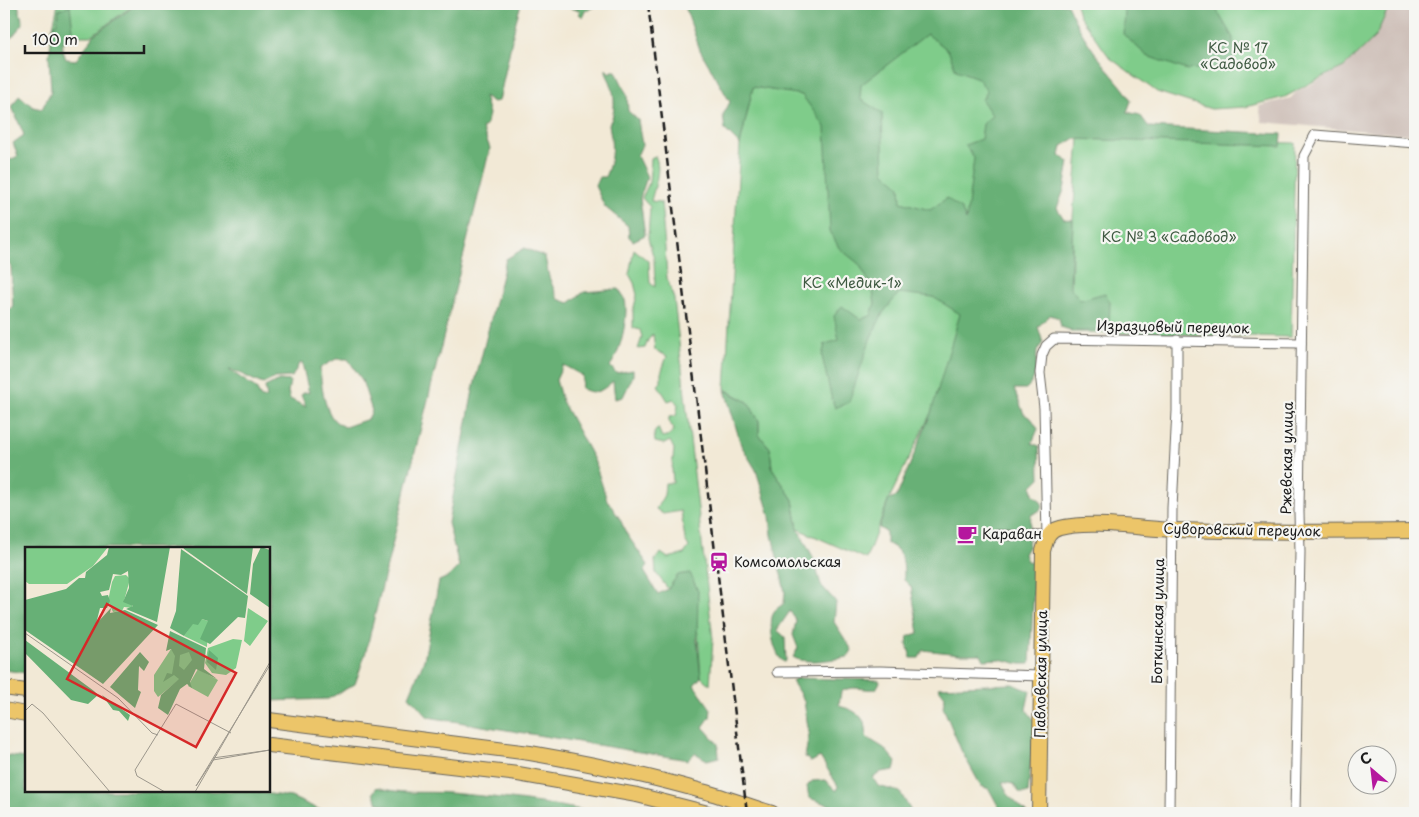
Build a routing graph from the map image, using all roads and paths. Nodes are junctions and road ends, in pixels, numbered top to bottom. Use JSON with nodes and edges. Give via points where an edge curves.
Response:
{"nodes":[{"id":1,"x":1415,"y":143,"type":"edge"},
{"id":2,"x":1177,"y":340,"type":"junction"},
{"id":3,"x":1302,"y":343,"type":"junction"},
{"id":4,"x":1046,"y":346,"type":"joint"},
{"id":5,"x":1173,"y":530,"type":"junction"},
{"id":6,"x":1300,"y":532,"type":"junction"},
{"id":7,"x":1415,"y":532,"type":"edge"},
{"id":8,"x":997,"y":535,"type":"dead end"},
{"id":9,"x":1047,"y":536,"type":"junction"},
{"id":10,"x":777,"y":672,"type":"dead end"},
{"id":11,"x":1042,"y":676,"type":"junction"},
{"id":12,"x":4,"y":688,"type":"edge"},
{"id":13,"x":25,"y":690,"type":"edge"},
{"id":14,"x":4,"y":710,"type":"edge"},
{"id":15,"x":25,"y":714,"type":"edge"},
{"id":16,"x":270,"y":720,"type":"edge"},
{"id":17,"x":270,"y":745,"type":"edge"},
{"id":18,"x":708,"y":813,"type":"edge"},
{"id":19,"x":772,"y":813,"type":"edge"},
{"id":20,"x":1039,"y":813,"type":"edge"},
{"id":21,"x":1169,"y":813,"type":"edge"},
{"id":22,"x":1295,"y":813,"type":"edge"}],
"edges":[{"from":1,"to":3,"type":"street","name":"Ржевская улица","via":[[1315,135],[1304,156]]},
{"from":2,"to":3,"type":"street","name":"Изразцовый переулок"},
{"from":2,"to":4,"type":"street","name":"Изразцовый переулок","via":[[1062,338],[1054,339]]},
{"from":2,"to":5,"type":"street","name":"Боткинская улица"},
{"from":3,"to":6,"type":"street","name":"Ржевская улица"},
{"from":4,"to":9,"type":"street","name":"Павловская улица","via":[[1040,373]]},
{"from":5,"to":6,"type":"main road","name":"Суворовский переулок"},
{"from":5,"to":9,"type":"main road","name":"Суворовский переулок","via":[[1068,526]]},
{"from":5,"to":21,"type":"street","name":"Боткинская улица"},
{"from":6,"to":7,"type":"main road","name":"Суворовский переулок"},
{"from":6,"to":22,"type":"street","name":"Ржевская улица"},
{"from":8,"to":9,"type":"street"},
{"from":9,"to":11,"type":"main road","name":"Павловская улица","via":[[1043,551]]},
{"from":10,"to":11,"type":"street","via":[[880,671]]},
{"from":11,"to":20,"type":"main road","name":"Павловская улица"},
{"from":12,"to":13,"type":"main road"},
{"from":14,"to":15,"type":"main road"},
{"from":16,"to":19,"type":"main road","via":[[554,757],[704,791]]},
{"from":17,"to":18,"type":"main road","via":[[518,774],[637,795]]}]}
